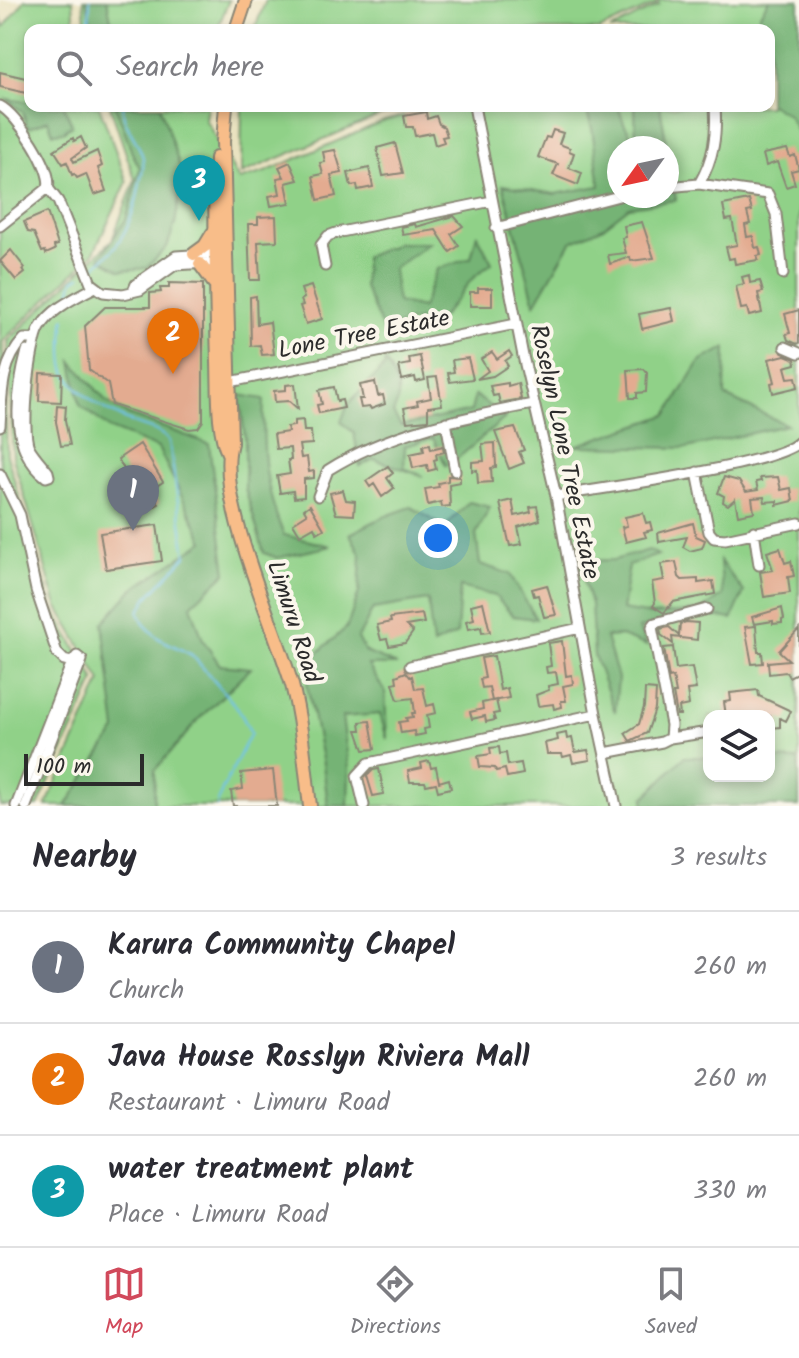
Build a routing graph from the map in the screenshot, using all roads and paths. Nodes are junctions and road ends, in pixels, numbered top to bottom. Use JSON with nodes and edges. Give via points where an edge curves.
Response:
{"nodes":[{"id":1,"x":238,"y":0,"type":"edge"},
{"id":2,"x":246,"y":0,"type":"edge"},
{"id":3,"x":232,"y":24,"type":"edge"},
{"id":4,"x":238,"y":24,"type":"edge"},
{"id":5,"x":0,"y":106,"type":"edge"},
{"id":6,"x":217,"y":112,"type":"edge"},
{"id":7,"x":225,"y":112,"type":"edge"},
{"id":8,"x":475,"y":112,"type":"edge"},
{"id":9,"x":715,"y":112,"type":"edge"},
{"id":10,"x":699,"y":184,"type":"junction"},
{"id":11,"x":679,"y":186,"type":"edge"},
{"id":12,"x":48,"y":188,"type":"junction"},
{"id":13,"x":607,"y":199,"type":"edge"},
{"id":14,"x":492,"y":201,"type":"junction"},
{"id":15,"x":0,"y":226,"type":"edge"},
{"id":16,"x":496,"y":228,"type":"junction"},
{"id":17,"x":215,"y":230,"type":"junction"},
{"id":18,"x":221,"y":258,"type":"junction"},
{"id":19,"x":197,"y":259,"type":"junction"},
{"id":20,"x":325,"y":266,"type":"dead end"},
{"id":21,"x":783,"y":274,"type":"dead end"},
{"id":22,"x":216,"y":286,"type":"junction"},
{"id":23,"x":95,"y":287,"type":"junction"},
{"id":24,"x":516,"y":324,"type":"junction"},
{"id":25,"x":36,"y":339,"type":"junction"},
{"id":26,"x":785,"y":347,"type":"dead end"},
{"id":27,"x":799,"y":353,"type":"edge"},
{"id":28,"x":225,"y":383,"type":"junction"},
{"id":29,"x":533,"y":404,"type":"junction"},
{"id":30,"x":446,"y":422,"type":"junction"},
{"id":31,"x":0,"y":426,"type":"edge"},
{"id":32,"x":799,"y":442,"type":"edge"},
{"id":33,"x":455,"y":471,"type":"dead end"},
{"id":34,"x":697,"y":472,"type":"junction"},
{"id":35,"x":0,"y":474,"type":"edge"},
{"id":36,"x":318,"y":496,"type":"dead end"},
{"id":37,"x":556,"y":496,"type":"junction"},
{"id":38,"x":799,"y":523,"type":"edge"},
{"id":39,"x":754,"y":531,"type":"junction"},
{"id":40,"x":759,"y":565,"type":"dead end"},
{"id":41,"x":707,"y":609,"type":"dead end"},
{"id":42,"x":580,"y":628,"type":"junction"},
{"id":43,"x":72,"y":662,"type":"junction"},
{"id":44,"x":410,"y":666,"type":"dead end"},
{"id":45,"x":596,"y":714,"type":"junction"},
{"id":46,"x":703,"y":733,"type":"edge"},
{"id":47,"x":670,"y":738,"type":"junction"},
{"id":48,"x":605,"y":753,"type":"junction"},
{"id":49,"x":364,"y":805,"type":"edge"},
{"id":50,"x":16,"y":806,"type":"edge"},
{"id":51,"x":26,"y":806,"type":"edge"},
{"id":52,"x":310,"y":806,"type":"edge"},
{"id":53,"x":616,"y":806,"type":"edge"}],
"edges":[{"from":1,"to":3,"type":"main road"},
{"from":2,"to":4,"type":"main road"},
{"from":5,"to":12,"type":"street","via":[[8,110],[47,170]]},
{"from":6,"to":17,"type":"main road","name":"Limuru Road"},
{"from":7,"to":18,"type":"main road","name":"Limuru Road"},
{"from":8,"to":14,"type":"street","name":"Roselyn Lone Tree Estate"},
{"from":9,"to":10,"type":"street","via":[[713,152]]},
{"from":10,"to":11,"type":"street"},
{"from":10,"to":21,"type":"street","via":[[768,194],[776,214]]},
{"from":12,"to":15,"type":"street"},
{"from":12,"to":23,"type":"street"},
{"from":13,"to":16,"type":"street"},
{"from":14,"to":16,"type":"street","name":"Roselyn Lone Tree Estate"},
{"from":14,"to":20,"type":"street","via":[[328,236],[321,245]]},
{"from":16,"to":24,"type":"street","name":"Roselyn Lone Tree Estate"},
{"from":17,"to":18,"type":"main road","name":"Limuru Road"},
{"from":17,"to":19,"type":"main road"},
{"from":18,"to":19,"type":"street"},
{"from":18,"to":22,"type":"main road","name":"Limuru Road"},
{"from":18,"to":28,"type":"main road","name":"Limuru Road"},
{"from":19,"to":22,"type":"main road"},
{"from":19,"to":23,"type":"street","via":[[172,257],[133,291],[113,294]]},
{"from":22,"to":28,"type":"main road","name":"Limuru Road"},
{"from":23,"to":25,"type":"street","via":[[54,311]]},
{"from":24,"to":28,"type":"street","name":"Lone Tree Estate"},
{"from":24,"to":29,"type":"street","name":"Roselyn Lone Tree Estate"},
{"from":25,"to":25,"type":"street","via":[[26,431],[46,477],[22,447],[19,425],[22,374]]},
{"from":25,"to":31,"type":"street","via":[[24,339],[5,368]]},
{"from":26,"to":27,"type":"street"},
{"from":28,"to":52,"type":"main road","name":"Limuru Road","via":[[231,489],[240,532],[292,687]]},
{"from":29,"to":30,"type":"street"},
{"from":29,"to":37,"type":"street","name":"Roselyn Lone Tree Estate"},
{"from":30,"to":33,"type":"street"},
{"from":30,"to":36,"type":"street","via":[[397,436],[335,466],[325,474]]},
{"from":32,"to":34,"type":"street","via":[[778,455]]},
{"from":34,"to":37,"type":"street"},
{"from":34,"to":39,"type":"street","via":[[711,536],[725,539]]},
{"from":35,"to":43,"type":"street","via":[[20,515],[57,653]]},
{"from":37,"to":42,"type":"street","name":"Roselyn Lone Tree Estate"},
{"from":38,"to":39,"type":"street"},
{"from":39,"to":40,"type":"street"},
{"from":41,"to":47,"type":"street","via":[[652,627]]},
{"from":42,"to":44,"type":"street"},
{"from":42,"to":45,"type":"street","name":"Roselyn Lone Tree Estate"},
{"from":43,"to":50,"type":"street"},
{"from":43,"to":51,"type":"street","via":[[77,656],[82,660]]},
{"from":45,"to":48,"type":"street","name":"Roselyn Lone Tree Estate"},
{"from":45,"to":49,"type":"street","via":[[369,763],[357,776]]},
{"from":46,"to":47,"type":"street"},
{"from":47,"to":48,"type":"street"},
{"from":48,"to":53,"type":"street","name":"Roselyn Lone Tree Estate"}]}
